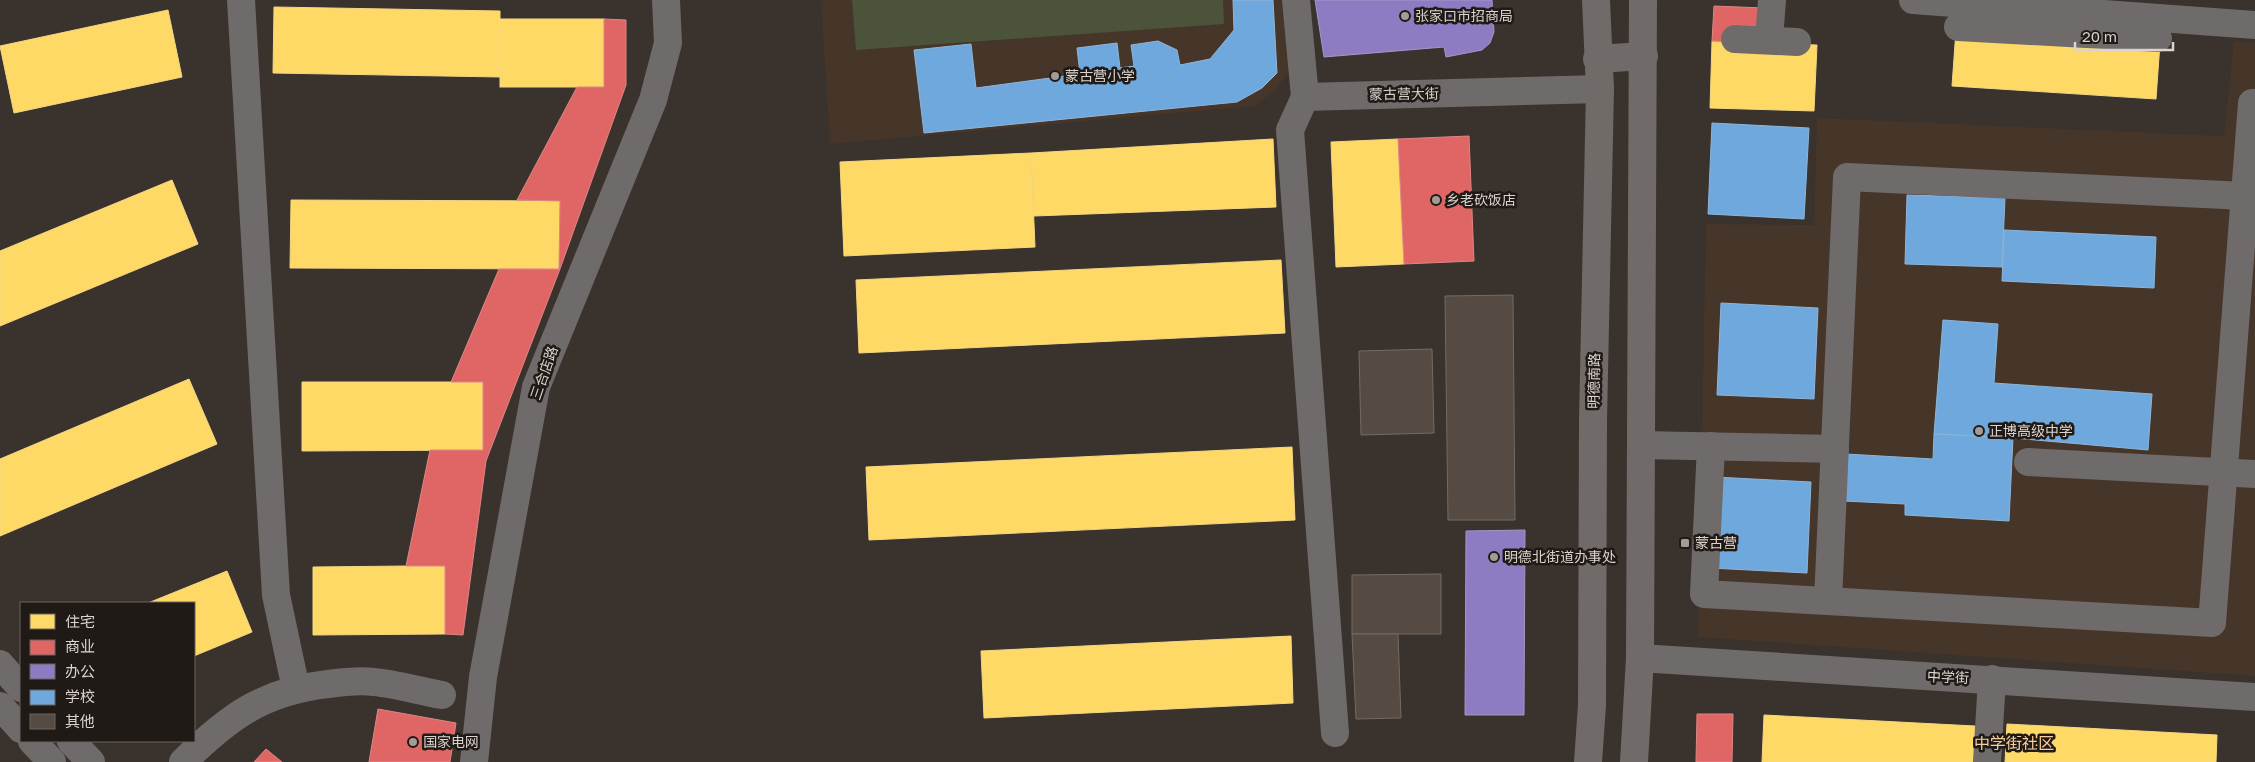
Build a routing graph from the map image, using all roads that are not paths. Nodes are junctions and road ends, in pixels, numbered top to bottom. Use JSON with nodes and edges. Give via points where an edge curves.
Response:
{"nodes":[{"id":1,"x":241,"y":0,"type":"edge"},
{"id":2,"x":666,"y":0,"type":"edge"},
{"id":3,"x":1296,"y":0,"type":"edge"},
{"id":4,"x":1596,"y":0,"type":"edge"},
{"id":5,"x":1643,"y":0,"type":"edge"},
{"id":6,"x":1772,"y":0,"type":"edge"},
{"id":7,"x":1913,"y":0,"type":"edge"},
{"id":8,"x":2059,"y":22,"type":"junction"},
{"id":9,"x":2255,"y":25,"type":"edge"},
{"id":10,"x":1958,"y":27,"type":"dead end"},
{"id":11,"x":2158,"y":38,"type":"dead end"},
{"id":12,"x":1735,"y":39,"type":"dead end"},
{"id":13,"x":1768,"y":40,"type":"junction"},
{"id":14,"x":1797,"y":42,"type":"dead end"},
{"id":15,"x":1644,"y":56,"type":"junction"},
{"id":16,"x":1597,"y":59,"type":"junction"},
{"id":17,"x":1600,"y":90,"type":"junction"},
{"id":18,"x":1305,"y":97,"type":"junction"},
{"id":19,"x":2255,"y":104,"type":"edge"},
{"id":20,"x":2245,"y":196,"type":"junction"},
{"id":21,"x":2248,"y":257,"type":"edge"},
{"id":22,"x":2244,"y":352,"type":"edge"},
{"id":23,"x":1642,"y":445,"type":"junction"},
{"id":24,"x":1711,"y":446,"type":"junction"},
{"id":25,"x":1835,"y":449,"type":"junction"},
{"id":26,"x":2028,"y":462,"type":"dead end"},
{"id":27,"x":2223,"y":473,"type":"junction"},
{"id":28,"x":2255,"y":474,"type":"edge"},
{"id":29,"x":1828,"y":601,"type":"junction"},
{"id":30,"x":1640,"y":658,"type":"junction"},
{"id":31,"x":0,"y":664,"type":"edge"},
{"id":32,"x":1992,"y":679,"type":"junction"},
{"id":33,"x":20,"y":687,"type":"edge"},
{"id":34,"x":296,"y":689,"type":"junction"},
{"id":35,"x":442,"y":695,"type":"dead end"},
{"id":36,"x":2255,"y":697,"type":"edge"},
{"id":37,"x":0,"y":706,"type":"edge"},
{"id":38,"x":20,"y":728,"type":"edge"},
{"id":39,"x":1335,"y":733,"type":"dead end"},
{"id":40,"x":33,"y":742,"type":"edge"},
{"id":41,"x":72,"y":742,"type":"edge"},
{"id":42,"x":52,"y":762,"type":"edge"},
{"id":43,"x":91,"y":762,"type":"edge"},
{"id":44,"x":184,"y":762,"type":"edge"},
{"id":45,"x":474,"y":762,"type":"edge"},
{"id":46,"x":1588,"y":762,"type":"edge"},
{"id":47,"x":1634,"y":762,"type":"edge"},
{"id":48,"x":1987,"y":762,"type":"edge"}],
"edges":[{"from":1,"to":34,"type":"street","via":[[276,596]]},
{"from":2,"to":45,"type":"street","name":"三合店路","via":[[668,43],[653,100],[536,387],[484,677]]},
{"from":3,"to":18,"type":"street"},
{"from":4,"to":16,"type":"main road","name":"明德南路"},
{"from":5,"to":15,"type":"main road"},
{"from":6,"to":13,"type":"street"},
{"from":7,"to":8,"type":"street"},
{"from":8,"to":9,"type":"street"},
{"from":8,"to":10,"type":"street"},
{"from":8,"to":11,"type":"street"},
{"from":12,"to":13,"type":"street"},
{"from":13,"to":14,"type":"street"},
{"from":15,"to":16,"type":"main road"},
{"from":15,"to":23,"type":"main road"},
{"from":16,"to":17,"type":"main road","name":"明德南路"},
{"from":17,"to":18,"type":"street","name":"蒙古营大街"},
{"from":17,"to":46,"type":"main road","name":"明德南路","via":[[1593,420],[1592,705]]},
{"from":18,"to":39,"type":"street","via":[[1290,130]]},
{"from":19,"to":20,"type":"street","via":[[2252,103]]},
{"from":20,"to":21,"type":"street"},
{"from":20,"to":25,"type":"street","via":[[1847,177]]},
{"from":21,"to":22,"type":"street"},
{"from":22,"to":27,"type":"street"},
{"from":23,"to":24,"type":"street"},
{"from":23,"to":30,"type":"main road"},
{"from":24,"to":25,"type":"street"},
{"from":24,"to":29,"type":"street","via":[[1704,594]]},
{"from":25,"to":29,"type":"street"},
{"from":26,"to":27,"type":"street"},
{"from":27,"to":28,"type":"street"},
{"from":27,"to":29,"type":"street","via":[[2212,623]]},
{"from":30,"to":32,"type":"street","name":"中学街"},
{"from":30,"to":47,"type":"main road"},
{"from":31,"to":33,"type":"street"},
{"from":32,"to":36,"type":"street","name":"中学街"},
{"from":32,"to":48,"type":"street"},
{"from":34,"to":35,"type":"street","via":[[342,682],[374,682]]},
{"from":34,"to":44,"type":"street","via":[[280,693],[232,718]]},
{"from":37,"to":38,"type":"street"},
{"from":40,"to":42,"type":"street"},
{"from":41,"to":43,"type":"street"}]}
